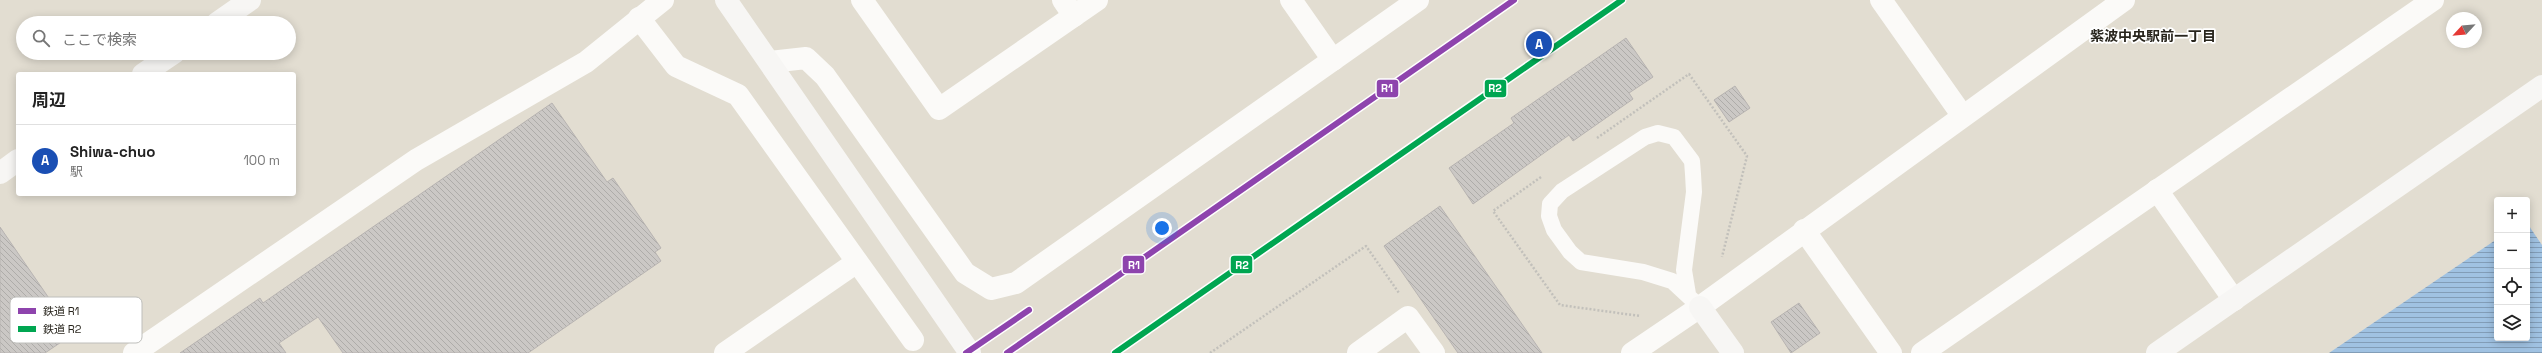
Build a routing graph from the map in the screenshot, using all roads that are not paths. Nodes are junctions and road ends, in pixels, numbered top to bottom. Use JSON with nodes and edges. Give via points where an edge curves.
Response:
{"nodes":[{"id":1,"x":250,"y":0,"type":"edge"},
{"id":2,"x":663,"y":0,"type":"edge"},
{"id":3,"x":726,"y":0,"type":"edge"},
{"id":4,"x":862,"y":0,"type":"edge"},
{"id":5,"x":1097,"y":0,"type":"edge"},
{"id":6,"x":1291,"y":0,"type":"edge"},
{"id":7,"x":1418,"y":0,"type":"edge"},
{"id":8,"x":1881,"y":0,"type":"edge"},
{"id":9,"x":2124,"y":0,"type":"edge"},
{"id":10,"x":2429,"y":1,"type":"edge"},
{"id":11,"x":1068,"y":8,"type":"edge"},
{"id":12,"x":227,"y":16,"type":"edge"},
{"id":13,"x":639,"y":18,"type":"junction"},
{"id":14,"x":164,"y":60,"type":"edge"},
{"id":15,"x":1333,"y":60,"type":"junction"},
{"id":16,"x":770,"y":62,"type":"junction"},
{"id":17,"x":146,"y":72,"type":"edge"},
{"id":18,"x":2542,"y":86,"type":"edge"},
{"id":19,"x":1962,"y":115,"type":"junction"},
{"id":20,"x":16,"y":161,"type":"edge"},
{"id":21,"x":0,"y":173,"type":"edge"},
{"id":22,"x":2157,"y":190,"type":"junction"},
{"id":23,"x":1804,"y":230,"type":"junction"},
{"id":24,"x":857,"y":262,"type":"junction"},
{"id":25,"x":1694,"y":300,"type":"junction"},
{"id":26,"x":2234,"y":300,"type":"junction"},
{"id":27,"x":913,"y":340,"type":"dead end"},
{"id":28,"x":134,"y":353,"type":"edge"},
{"id":29,"x":725,"y":353,"type":"edge"},
{"id":30,"x":970,"y":353,"type":"edge"},
{"id":31,"x":1358,"y":353,"type":"edge"},
{"id":32,"x":1434,"y":353,"type":"edge"},
{"id":33,"x":1632,"y":353,"type":"edge"},
{"id":34,"x":1733,"y":353,"type":"edge"},
{"id":35,"x":1891,"y":353,"type":"edge"},
{"id":36,"x":1922,"y":353,"type":"edge"},
{"id":37,"x":2157,"y":353,"type":"edge"}],
"edges":[{"from":1,"to":12,"type":"street"},
{"from":2,"to":13,"type":"street"},
{"from":3,"to":16,"type":"street"},
{"from":4,"to":11,"type":"street","via":[[939,109]]},
{"from":5,"to":11,"type":"street"},
{"from":6,"to":15,"type":"street"},
{"from":7,"to":15,"type":"street"},
{"from":8,"to":19,"type":"street"},
{"from":9,"to":19,"type":"street"},
{"from":10,"to":22,"type":"street"},
{"from":13,"to":24,"type":"street","via":[[676,66],[738,95]]},
{"from":13,"to":28,"type":"street","via":[[586,62],[416,160]]},
{"from":14,"to":17,"type":"street"},
{"from":15,"to":16,"type":"street","via":[[1016,283],[991,289],[966,273],[825,76],[806,58]]},
{"from":16,"to":30,"type":"street"},
{"from":18,"to":26,"type":"street"},
{"from":19,"to":23,"type":"street"},
{"from":20,"to":21,"type":"street"},
{"from":22,"to":26,"type":"street"},
{"from":22,"to":36,"type":"street"},
{"from":23,"to":25,"type":"street"},
{"from":23,"to":35,"type":"street"},
{"from":24,"to":27,"type":"street"},
{"from":24,"to":29,"type":"street"},
{"from":25,"to":25,"type":"lane","via":[[1672,281],[1643,272],[1581,262],[1554,230],[1549,216],[1550,204],[1562,191],[1645,137],[1658,133],[1674,137],[1692,161],[1694,192],[1684,270]]},
{"from":25,"to":33,"type":"street"},
{"from":25,"to":34,"type":"street"},
{"from":26,"to":37,"type":"street"},
{"from":31,"to":32,"type":"street","via":[[1408,317]]}]}
